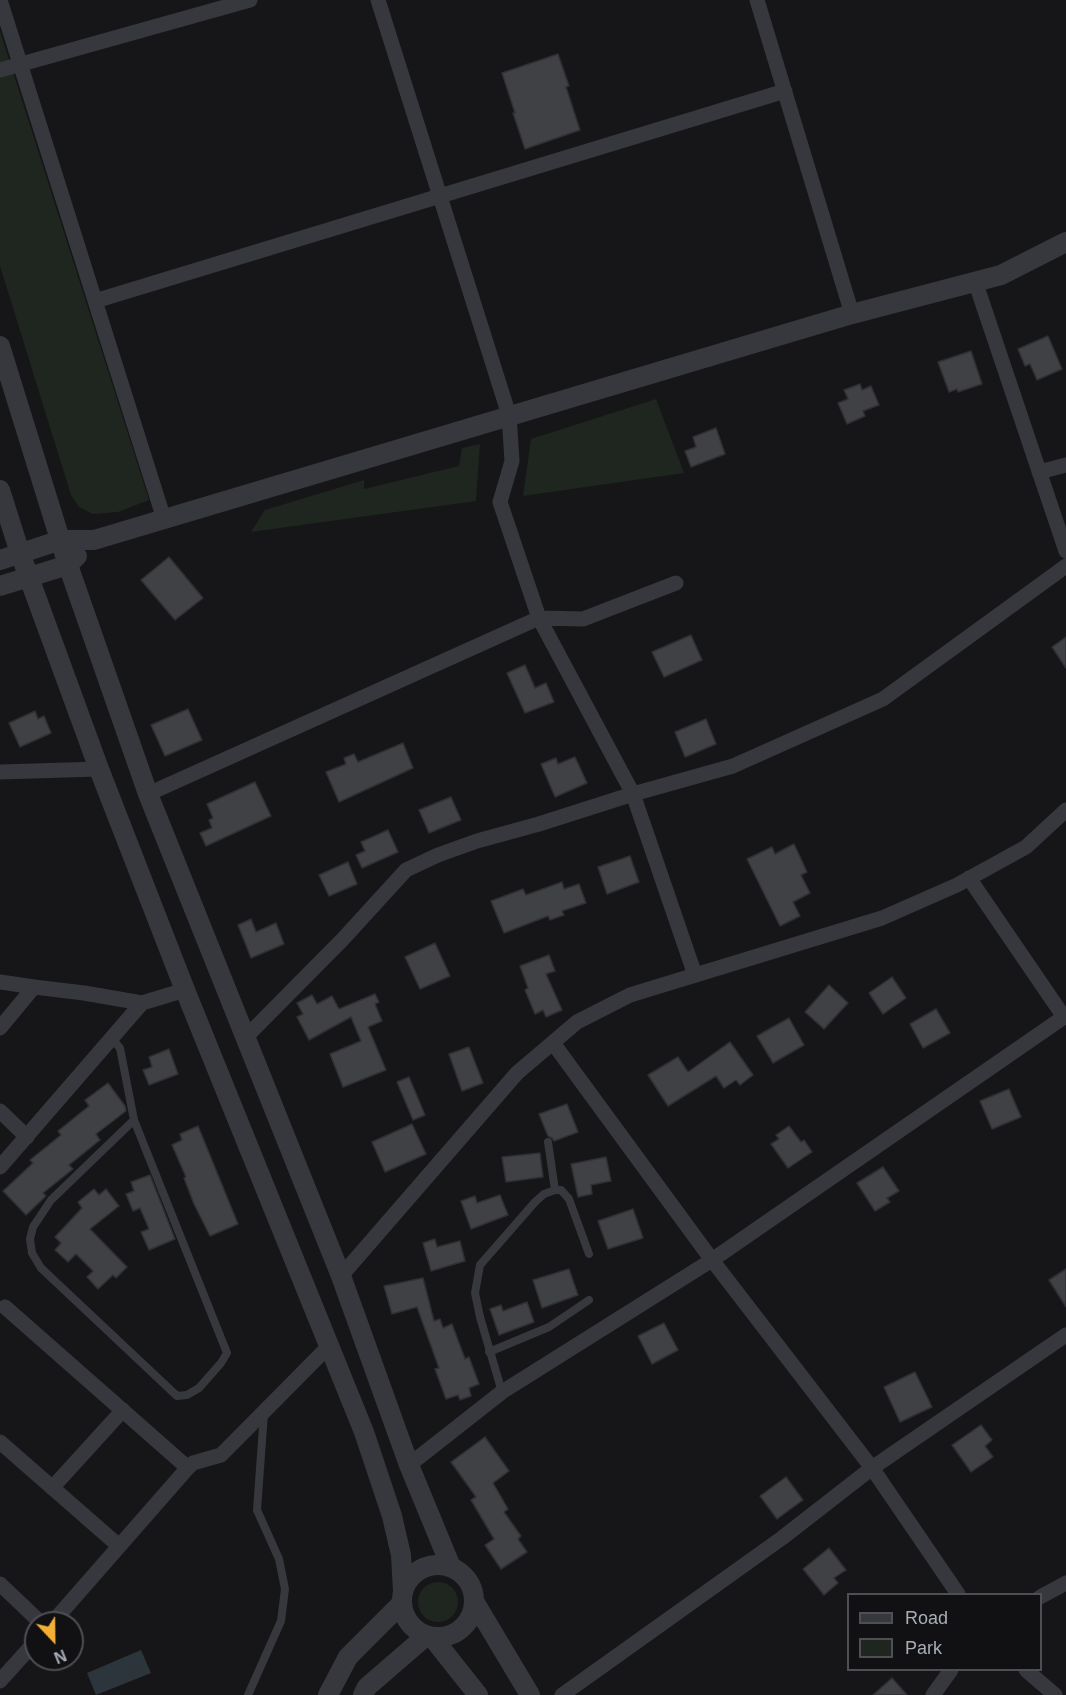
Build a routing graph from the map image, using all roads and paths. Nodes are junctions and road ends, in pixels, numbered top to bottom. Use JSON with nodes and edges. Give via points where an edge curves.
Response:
{"nodes":[{"id":1,"x":0,"y":0,"type":"edge"},
{"id":2,"x":250,"y":0,"type":"edge"},
{"id":3,"x":378,"y":0,"type":"edge"},
{"id":4,"x":757,"y":0,"type":"edge"},
{"id":5,"x":20,"y":63,"type":"junction"},
{"id":6,"x":0,"y":70,"type":"edge"},
{"id":7,"x":785,"y":91,"type":"junction"},
{"id":8,"x":439,"y":195,"type":"junction"},
{"id":9,"x":1066,"y":242,"type":"edge"},
{"id":10,"x":975,"y":281,"type":"junction"},
{"id":11,"x":95,"y":301,"type":"junction"},
{"id":12,"x":852,"y":314,"type":"junction"},
{"id":13,"x":0,"y":346,"type":"edge"},
{"id":14,"x":509,"y":415,"type":"junction"},
{"id":15,"x":1066,"y":465,"type":"edge"},
{"id":16,"x":1039,"y":472,"type":"junction"},
{"id":17,"x":0,"y":490,"type":"edge"},
{"id":18,"x":164,"y":519,"type":"junction"},
{"id":19,"x":61,"y":540,"type":"junction"},
{"id":20,"x":94,"y":540,"type":"junction"},
{"id":21,"x":1066,"y":551,"type":"edge"},
{"id":22,"x":20,"y":553,"type":"junction"},
{"id":23,"x":0,"y":560,"type":"edge"},
{"id":24,"x":68,"y":565,"type":"junction"},
{"id":25,"x":1066,"y":566,"type":"edge"},
{"id":26,"x":29,"y":577,"type":"junction"},
{"id":27,"x":676,"y":583,"type":"dead end"},
{"id":28,"x":0,"y":586,"type":"edge"},
{"id":29,"x":539,"y":618,"type":"junction"},
{"id":30,"x":99,"y":769,"type":"junction"},
{"id":31,"x":0,"y":772,"type":"edge"},
{"id":32,"x":148,"y":794,"type":"junction"},
{"id":33,"x":633,"y":794,"type":"junction"},
{"id":34,"x":1066,"y":810,"type":"edge"},
{"id":35,"x":969,"y":878,"type":"junction"},
{"id":36,"x":695,"y":975,"type":"junction"},
{"id":37,"x":0,"y":982,"type":"edge"},
{"id":38,"x":34,"y":987,"type":"junction"},
{"id":39,"x":185,"y":990,"type":"junction"},
{"id":40,"x":142,"y":1004,"type":"junction"},
{"id":41,"x":0,"y":1028,"type":"edge"},
{"id":42,"x":246,"y":1037,"type":"junction"},
{"id":43,"x":112,"y":1039,"type":"junction"},
{"id":44,"x":553,"y":1043,"type":"junction"},
{"id":45,"x":0,"y":1111,"type":"edge"},
{"id":46,"x":134,"y":1120,"type":"junction"},
{"id":47,"x":27,"y":1137,"type":"junction"},
{"id":48,"x":548,"y":1142,"type":"dead end"},
{"id":49,"x":0,"y":1167,"type":"edge"},
{"id":50,"x":555,"y":1190,"type":"junction"},
{"id":51,"x":589,"y":1254,"type":"dead end"},
{"id":52,"x":711,"y":1260,"type":"junction"},
{"id":53,"x":341,"y":1276,"type":"junction"},
{"id":54,"x":589,"y":1300,"type":"dead end"},
{"id":55,"x":2,"y":1307,"type":"edge"},
{"id":56,"x":1066,"y":1335,"type":"edge"},
{"id":57,"x":329,"y":1346,"type":"junction"},
{"id":58,"x":489,"y":1352,"type":"junction"},
{"id":59,"x":502,"y":1392,"type":"junction"},
{"id":60,"x":123,"y":1410,"type":"junction"},
{"id":61,"x":264,"y":1412,"type":"junction"},
{"id":62,"x":0,"y":1442,"type":"edge"},
{"id":63,"x":409,"y":1465,"type":"junction"},
{"id":64,"x":188,"y":1468,"type":"junction"},
{"id":65,"x":872,"y":1468,"type":"junction"},
{"id":66,"x":52,"y":1488,"type":"junction"},
{"id":67,"x":119,"y":1546,"type":"junction"},
{"id":68,"x":451,"y":1567,"type":"junction"},
{"id":69,"x":1066,"y":1583,"type":"edge"},
{"id":70,"x":0,"y":1584,"type":"edge"},
{"id":71,"x":957,"y":1593,"type":"edge"},
{"id":72,"x":1042,"y":1596,"type":"edge"},
{"id":73,"x":403,"y":1597,"type":"junction"},
{"id":74,"x":475,"y":1603,"type":"junction"},
{"id":75,"x":28,"y":1611,"type":"edge"},
{"id":76,"x":62,"y":1611,"type":"edge"},
{"id":77,"x":429,"y":1637,"type":"junction"},
{"id":78,"x":24,"y":1654,"type":"edge"},
{"id":79,"x":950,"y":1671,"type":"edge"},
{"id":80,"x":1027,"y":1671,"type":"edge"},
{"id":81,"x":0,"y":1681,"type":"edge"},
{"id":82,"x":1066,"y":1689,"type":"edge"},
{"id":83,"x":248,"y":1695,"type":"edge"},
{"id":84,"x":328,"y":1695,"type":"edge"},
{"id":85,"x":363,"y":1695,"type":"edge"},
{"id":86,"x":478,"y":1695,"type":"edge"},
{"id":87,"x":530,"y":1695,"type":"edge"},
{"id":88,"x":562,"y":1695,"type":"edge"},
{"id":89,"x":933,"y":1695,"type":"edge"},
{"id":90,"x":1055,"y":1695,"type":"edge"}],
"edges":[{"from":1,"to":5,"type":"street"},
{"from":2,"to":5,"type":"street"},
{"from":3,"to":8,"type":"street"},
{"from":4,"to":7,"type":"street"},
{"from":5,"to":6,"type":"street"},
{"from":5,"to":11,"type":"street"},
{"from":7,"to":8,"type":"street"},
{"from":7,"to":12,"type":"street"},
{"from":8,"to":11,"type":"street"},
{"from":8,"to":14,"type":"street"},
{"from":9,"to":10,"type":"street","via":[[1000,275]]},
{"from":10,"to":12,"type":"street"},
{"from":10,"to":16,"type":"street"},
{"from":11,"to":18,"type":"street"},
{"from":12,"to":14,"type":"street"},
{"from":13,"to":19,"type":"street"},
{"from":14,"to":18,"type":"street"},
{"from":14,"to":29,"type":"street","via":[[512,461],[500,502]]},
{"from":15,"to":16,"type":"street"},
{"from":16,"to":21,"type":"street"},
{"from":17,"to":22,"type":"street"},
{"from":18,"to":20,"type":"street"},
{"from":19,"to":20,"type":"street"},
{"from":19,"to":22,"type":"street"},
{"from":19,"to":24,"type":"street"},
{"from":20,"to":24,"type":"street"},
{"from":22,"to":23,"type":"street"},
{"from":22,"to":26,"type":"street"},
{"from":24,"to":26,"type":"street"},
{"from":24,"to":32,"type":"street"},
{"from":25,"to":33,"type":"street","via":[[883,699],[733,766]]},
{"from":26,"to":28,"type":"street"},
{"from":26,"to":30,"type":"street"},
{"from":27,"to":29,"type":"street","via":[[583,619]]},
{"from":29,"to":32,"type":"street"},
{"from":29,"to":33,"type":"street"},
{"from":30,"to":31,"type":"street"},
{"from":30,"to":39,"type":"street"},
{"from":32,"to":42,"type":"street"},
{"from":33,"to":36,"type":"street"},
{"from":33,"to":42,"type":"street","via":[[477,841],[406,870]]},
{"from":34,"to":35,"type":"street","via":[[1026,847]]},
{"from":35,"to":36,"type":"street","via":[[882,918]]},
{"from":35,"to":52,"type":"street","via":[[1064,1017]]},
{"from":36,"to":44,"type":"street","via":[[630,995],[577,1022]]},
{"from":37,"to":38,"type":"street"},
{"from":38,"to":40,"type":"street"},
{"from":38,"to":41,"type":"street"},
{"from":39,"to":40,"type":"street"},
{"from":39,"to":57,"type":"street"},
{"from":40,"to":43,"type":"street"},
{"from":42,"to":53,"type":"street"},
{"from":43,"to":46,"type":"lane","via":[[120,1048]]},
{"from":43,"to":47,"type":"street"},
{"from":44,"to":52,"type":"street"},
{"from":44,"to":53,"type":"street","via":[[517,1073]]},
{"from":45,"to":47,"type":"street"},
{"from":46,"to":46,"type":"lane","via":[[227,1353],[199,1388],[187,1395],[177,1396],[40,1268],[32,1253],[33,1227],[51,1200]]},
{"from":47,"to":49,"type":"street"},
{"from":48,"to":50,"type":"lane"},
{"from":50,"to":51,"type":"lane","via":[[561,1190],[569,1199]]},
{"from":50,"to":58,"type":"lane","via":[[536,1202],[480,1265],[475,1293]]},
{"from":52,"to":59,"type":"street"},
{"from":52,"to":65,"type":"street"},
{"from":53,"to":63,"type":"street"},
{"from":54,"to":58,"type":"lane","via":[[549,1327]]},
{"from":55,"to":60,"type":"street"},
{"from":56,"to":65,"type":"street"},
{"from":57,"to":61,"type":"street"},
{"from":57,"to":73,"type":"street","via":[[392,1516],[402,1555]]},
{"from":58,"to":59,"type":"lane"},
{"from":59,"to":63,"type":"street"},
{"from":60,"to":64,"type":"street"},
{"from":60,"to":66,"type":"street"},
{"from":61,"to":64,"type":"street","via":[[221,1455]]},
{"from":61,"to":83,"type":"lane","via":[[257,1510],[279,1559],[285,1588],[280,1620]]},
{"from":62,"to":66,"type":"street"},
{"from":63,"to":68,"type":"street"},
{"from":64,"to":67,"type":"street"},
{"from":65,"to":71,"type":"street"},
{"from":65,"to":88,"type":"street","via":[[782,1538]]},
{"from":66,"to":67,"type":"street"},
{"from":67,"to":76,"type":"street"},
{"from":68,"to":73,"type":"street","via":[[422,1569],[408,1581]]},
{"from":68,"to":74,"type":"street","via":[[469,1581]]},
{"from":69,"to":72,"type":"street"},
{"from":70,"to":75,"type":"street"},
{"from":73,"to":77,"type":"street","via":[[404,1615],[411,1626]]},
{"from":73,"to":84,"type":"street","via":[[348,1657]]},
{"from":74,"to":77,"type":"street","via":[[466,1626],[456,1634]]},
{"from":74,"to":87,"type":"street"},
{"from":77,"to":85,"type":"street","via":[[367,1687]]},
{"from":77,"to":86,"type":"street"},
{"from":78,"to":81,"type":"street"},
{"from":79,"to":89,"type":"street"},
{"from":80,"to":90,"type":"street"},
{"from":82,"to":90,"type":"street"}]}
